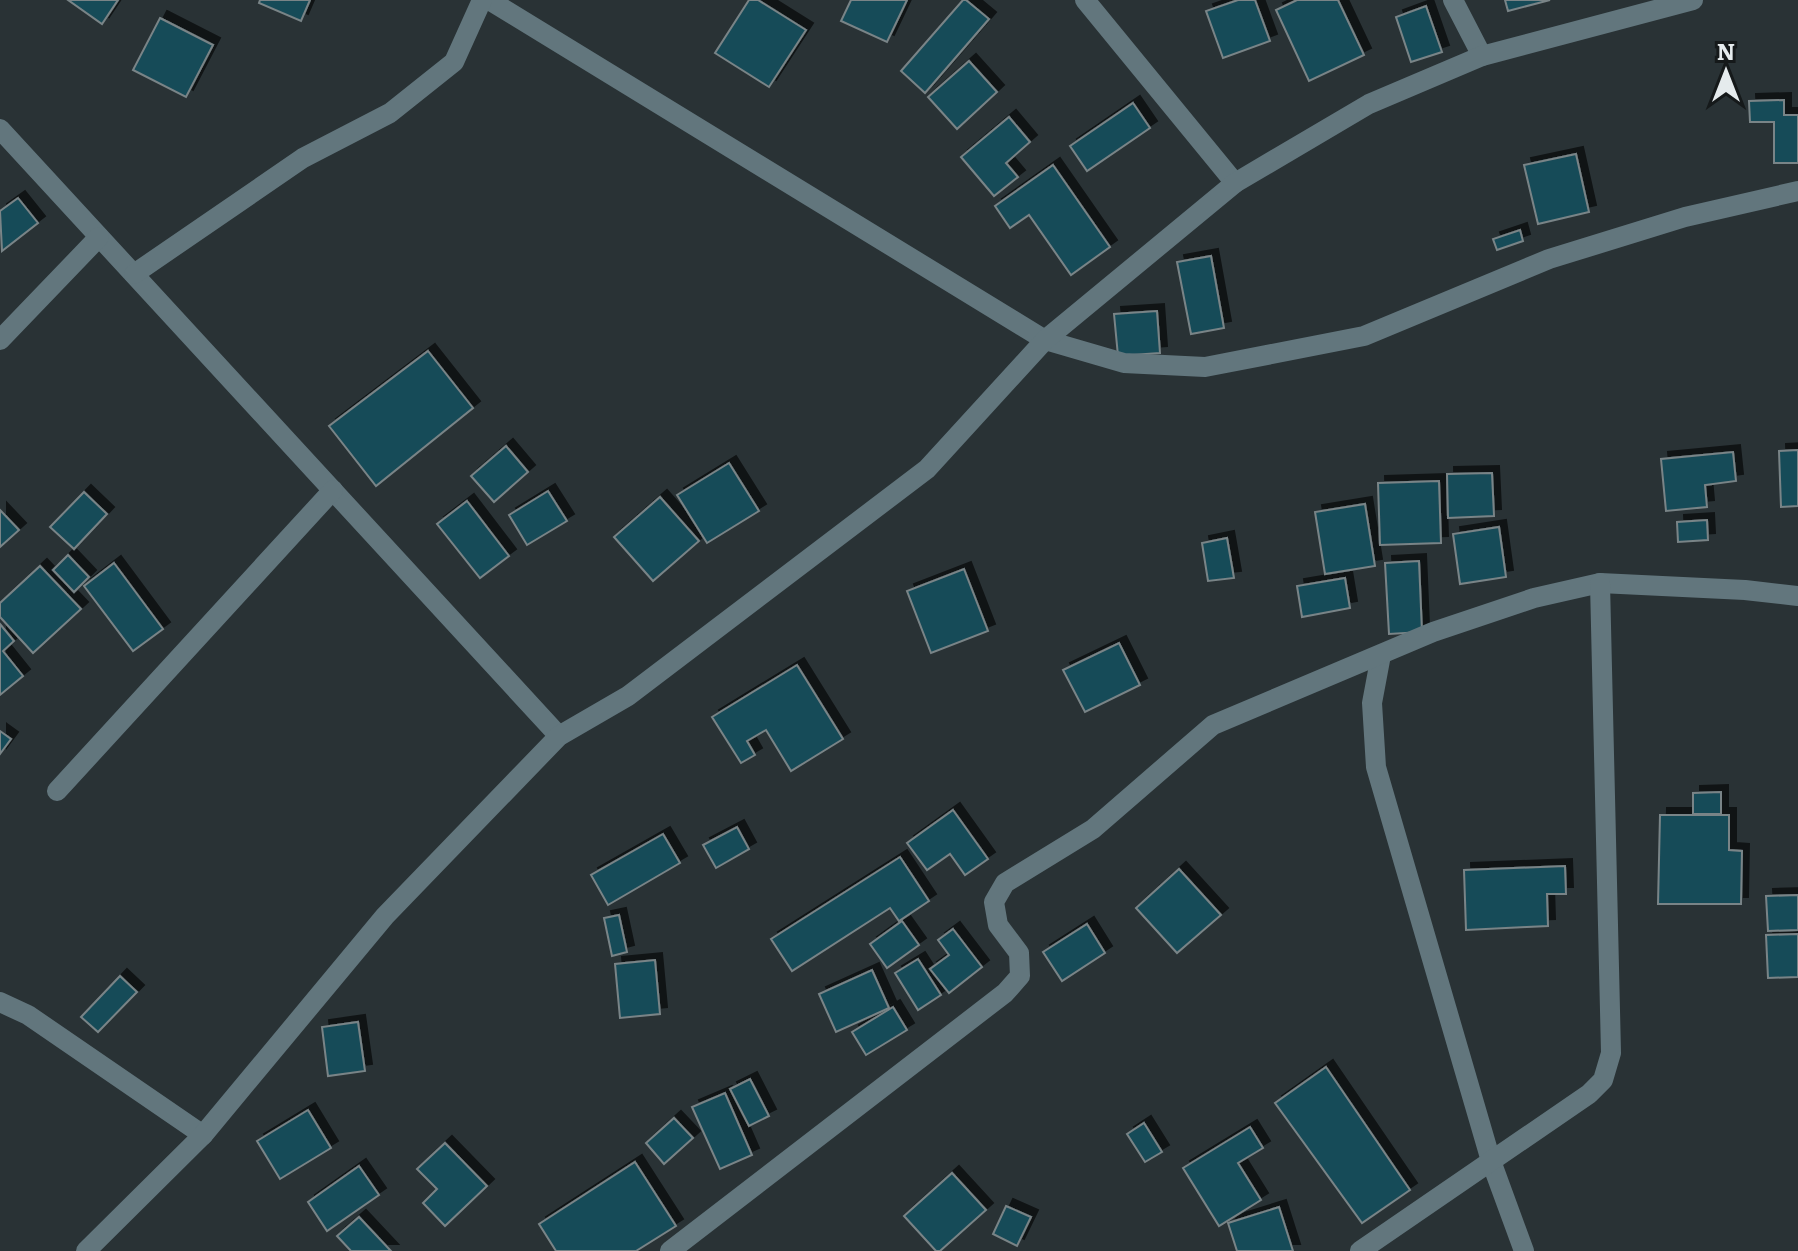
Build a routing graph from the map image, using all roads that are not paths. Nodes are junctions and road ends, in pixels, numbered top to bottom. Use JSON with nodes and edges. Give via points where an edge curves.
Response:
{"nodes":[{"id":1,"x":482,"y":0,"type":"edge"},
{"id":2,"x":489,"y":0,"type":"edge"},
{"id":3,"x":1085,"y":0,"type":"edge"},
{"id":4,"x":1453,"y":0,"type":"edge"},
{"id":5,"x":1693,"y":0,"type":"edge"},
{"id":6,"x":1482,"y":56,"type":"junction"},
{"id":7,"x":0,"y":129,"type":"edge"},
{"id":8,"x":1235,"y":183,"type":"junction"},
{"id":9,"x":1798,"y":191,"type":"edge"},
{"id":10,"x":99,"y":237,"type":"junction"},
{"id":11,"x":134,"y":274,"type":"junction"},
{"id":12,"x":0,"y":340,"type":"edge"},
{"id":13,"x":1045,"y":340,"type":"junction"},
{"id":14,"x":333,"y":490,"type":"junction"},
{"id":15,"x":1600,"y":583,"type":"junction"},
{"id":16,"x":1798,"y":596,"type":"edge"},
{"id":17,"x":1381,"y":655,"type":"junction"},
{"id":18,"x":559,"y":736,"type":"junction"},
{"id":19,"x":57,"y":791,"type":"dead end"},
{"id":20,"x":0,"y":1002,"type":"edge"},
{"id":21,"x":203,"y":1135,"type":"junction"},
{"id":22,"x":1491,"y":1161,"type":"junction"},
{"id":23,"x":86,"y":1251,"type":"edge"},
{"id":24,"x":670,"y":1251,"type":"edge"},
{"id":25,"x":1360,"y":1251,"type":"edge"},
{"id":26,"x":1524,"y":1251,"type":"edge"}],
"edges":[{"from":1,"to":11,"type":"street","via":[[454,62],[390,113],[303,158]]},
{"from":2,"to":13,"type":"street"},
{"from":3,"to":8,"type":"street"},
{"from":4,"to":6,"type":"street"},
{"from":5,"to":6,"type":"street"},
{"from":6,"to":8,"type":"street","via":[[1369,104]]},
{"from":7,"to":10,"type":"street"},
{"from":8,"to":13,"type":"street"},
{"from":9,"to":13,"type":"street","via":[[1685,217],[1549,259],[1364,336],[1335,342],[1205,367],[1124,363]]},
{"from":10,"to":11,"type":"street"},
{"from":10,"to":12,"type":"street"},
{"from":11,"to":14,"type":"street"},
{"from":13,"to":18,"type":"street","via":[[927,469],[628,696]]},
{"from":14,"to":18,"type":"street"},
{"from":14,"to":19,"type":"street"},
{"from":15,"to":16,"type":"street"},
{"from":15,"to":17,"type":"street","via":[[1534,598]]},
{"from":15,"to":22,"type":"street","via":[[1611,1053],[1603,1080],[1589,1094]]},
{"from":17,"to":22,"type":"street","via":[[1372,703],[1376,767]]},
{"from":17,"to":24,"type":"street","via":[[1213,725],[1093,829],[1005,883],[994,902],[998,925],[1019,953],[1020,976],[1005,993]]},
{"from":18,"to":21,"type":"street","via":[[385,916]]},
{"from":20,"to":21,"type":"street","via":[[28,1015]]},
{"from":21,"to":23,"type":"street"},
{"from":22,"to":25,"type":"street"},
{"from":22,"to":26,"type":"street"}]}
